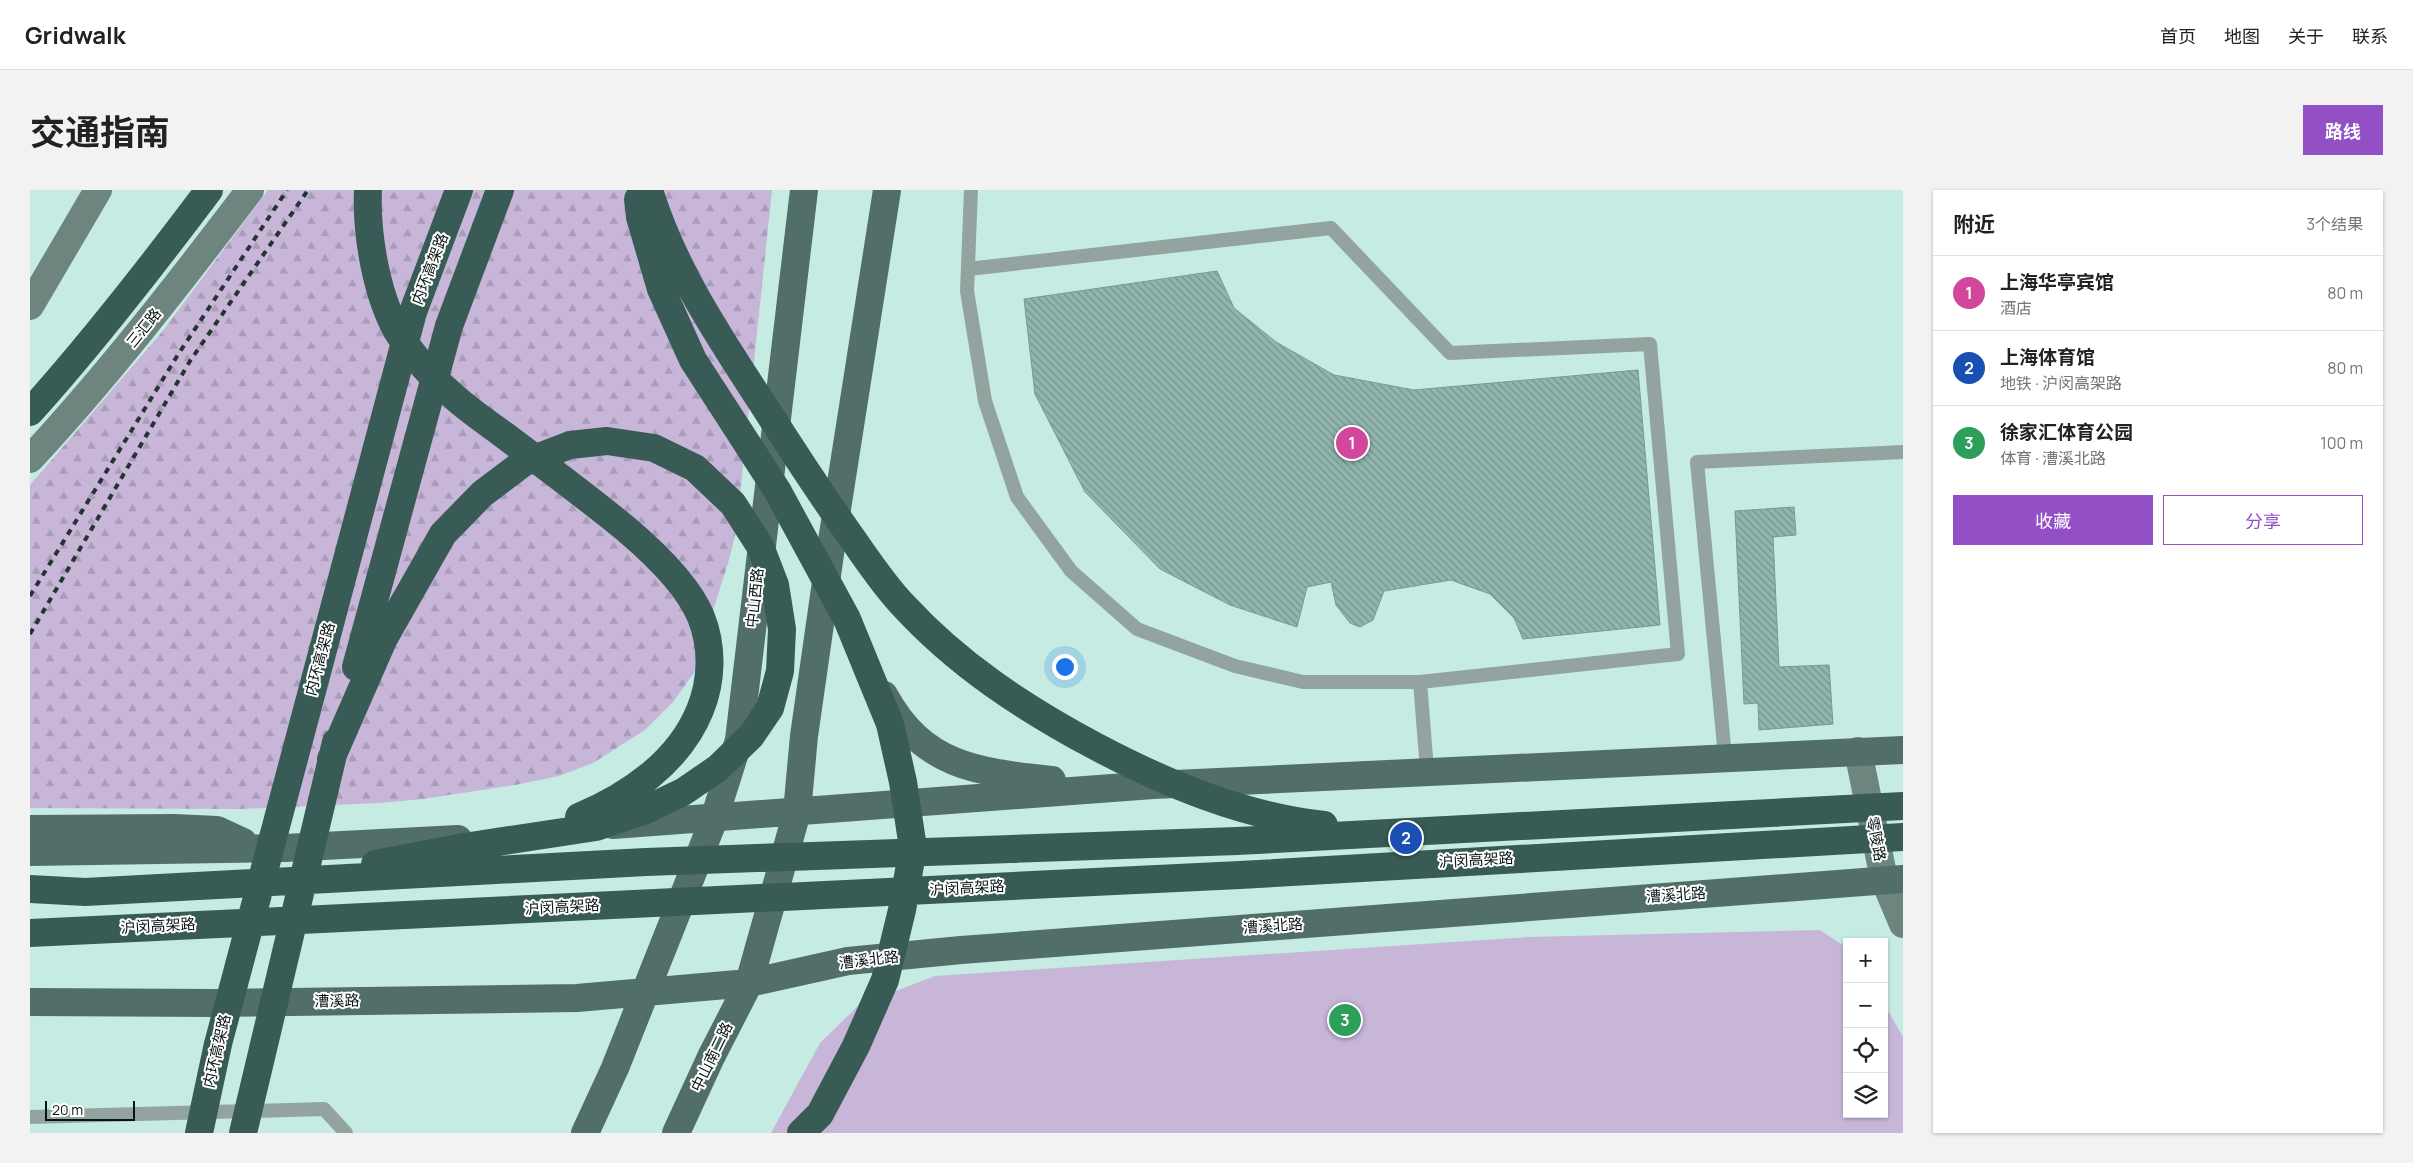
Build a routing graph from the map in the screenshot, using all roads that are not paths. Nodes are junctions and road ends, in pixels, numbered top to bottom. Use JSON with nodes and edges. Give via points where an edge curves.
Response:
{"nodes":[{"id":1,"x":98,"y":190,"type":"edge"},
{"id":2,"x":209,"y":190,"type":"edge"},
{"id":3,"x":250,"y":190,"type":"edge"},
{"id":4,"x":368,"y":190,"type":"edge"},
{"id":5,"x":459,"y":190,"type":"edge"},
{"id":6,"x":500,"y":190,"type":"edge"},
{"id":7,"x":637,"y":190,"type":"edge"},
{"id":8,"x":650,"y":190,"type":"edge"},
{"id":9,"x":804,"y":190,"type":"edge"},
{"id":10,"x":887,"y":190,"type":"edge"},
{"id":11,"x":971,"y":190,"type":"edge"},
{"id":12,"x":968,"y":270,"type":"junction"},
{"id":13,"x":30,"y":306,"type":"edge"},
{"id":14,"x":30,"y":412,"type":"edge"},
{"id":15,"x":1903,"y":452,"type":"edge"},
{"id":16,"x":30,"y":459,"type":"edge"},
{"id":17,"x":831,"y":547,"type":"junction"},
{"id":18,"x":1420,"y":682,"type":"junction"},
{"id":19,"x":1903,"y":750,"type":"edge"},
{"id":20,"x":1858,"y":751,"type":"junction"},
{"id":21,"x":1725,"y":756,"type":"junction"},
{"id":22,"x":331,"y":759,"type":"junction"},
{"id":23,"x":1427,"y":770,"type":"junction"},
{"id":24,"x":1153,"y":785,"type":"junction"},
{"id":25,"x":1903,"y":806,"type":"edge"},
{"id":26,"x":797,"y":812,"type":"junction"},
{"id":27,"x":714,"y":820,"type":"junction"},
{"id":28,"x":30,"y":829,"type":"edge"},
{"id":29,"x":1393,"y":833,"type":"junction"},
{"id":30,"x":1903,"y":837,"type":"edge"},
{"id":31,"x":506,"y":840,"type":"junction"},
{"id":32,"x":256,"y":848,"type":"junction"},
{"id":33,"x":30,"y":852,"type":"edge"},
{"id":34,"x":1894,"y":879,"type":"edge"},
{"id":35,"x":282,"y":883,"type":"junction"},
{"id":36,"x":30,"y":889,"type":"edge"},
{"id":37,"x":85,"y":892,"type":"junction"},
{"id":38,"x":30,"y":894,"type":"edge"},
{"id":39,"x":1903,"y":924,"type":"edge"},
{"id":40,"x":77,"y":930,"type":"junction"},
{"id":41,"x":30,"y":933,"type":"edge"},
{"id":42,"x":30,"y":941,"type":"edge"},
{"id":43,"x":749,"y":983,"type":"junction"},
{"id":44,"x":644,"y":990,"type":"junction"},
{"id":45,"x":30,"y":1002,"type":"edge"},
{"id":46,"x":208,"y":1091,"type":"junction"},
{"id":47,"x":30,"y":1117,"type":"edge"},
{"id":48,"x":194,"y":1133,"type":"edge"},
{"id":49,"x":199,"y":1133,"type":"edge"},
{"id":50,"x":243,"y":1133,"type":"edge"},
{"id":51,"x":346,"y":1133,"type":"edge"},
{"id":52,"x":585,"y":1133,"type":"edge"},
{"id":53,"x":676,"y":1133,"type":"edge"},
{"id":54,"x":801,"y":1133,"type":"edge"}],
"edges":[{"from":1,"to":13,"type":"street"},
{"from":2,"to":14,"type":"highway","via":[[81,356]]},
{"from":3,"to":16,"type":"street","name":"三汇路","via":[[154,315]]},
{"from":4,"to":31,"type":"highway","via":[[367,221],[377,279],[397,331],[425,369],[460,402],[650,550],[678,581],[701,617],[711,657],[706,695],[693,728],[670,758],[612,801],[556,826]]},
{"from":5,"to":46,"type":"highway","name":"内环高架路","via":[[414,312],[294,756]]},
{"from":6,"to":22,"type":"highway","via":[[449,326]]},
{"from":7,"to":54,"type":"highway","via":[[640,217],[661,289],[693,360],[777,490],[847,619],[890,724],[903,782],[913,848],[886,980],[820,1114]]},
{"from":8,"to":29,"type":"highway","via":[[685,277],[799,460],[901,604],[947,649],[998,690],[1049,721],[1182,788],[1237,807],[1302,822]]},
{"from":9,"to":27,"type":"main road","name":"中山西路","via":[[739,740]]},
{"from":10,"to":17,"type":"main road"},
{"from":11,"to":12,"type":"lane"},
{"from":12,"to":18,"type":"lane","via":[[967,291],[985,401],[1012,480],[1018,497],[1071,571],[1136,629],[1235,666],[1303,682]]},
{"from":12,"to":18,"type":"lane","via":[[1331,228],[1450,353],[1650,344],[1678,654]]},
{"from":15,"to":21,"type":"lane","via":[[1696,462]]},
{"from":17,"to":24,"type":"main road","via":[[841,590],[873,673],[894,712],[930,750],[963,766],[998,774],[1068,782]]},
{"from":17,"to":26,"type":"main road","via":[[804,736]]},
{"from":18,"to":23,"type":"lane"},
{"from":19,"to":20,"type":"main road"},
{"from":20,"to":21,"type":"main road"},
{"from":20,"to":34,"type":"street","name":"零陵路"},
{"from":21,"to":23,"type":"main road"},
{"from":22,"to":31,"type":"highway","via":[[376,656],[415,580],[443,534],[482,494],[523,464],[570,445],[607,441],[654,448],[695,468],[733,504],[760,546],[775,585],[782,629],[780,671],[770,708],[751,736],[718,768],[683,792],[643,811],[596,827]]},
{"from":22,"to":50,"type":"highway"},
{"from":23,"to":24,"type":"main road"},
{"from":24,"to":26,"type":"main road"},
{"from":25,"to":29,"type":"highway"},
{"from":26,"to":27,"type":"main road"},
{"from":26,"to":43,"type":"main road"},
{"from":27,"to":32,"type":"main road","via":[[614,825],[450,840]]},
{"from":27,"to":44,"type":"main road","name":"中山西路"},
{"from":28,"to":32,"type":"main road","via":[[217,830]]},
{"from":29,"to":35,"type":"highway","via":[[1237,842],[646,862]]},
{"from":30,"to":40,"type":"highway","name":"沪闵高架路","via":[[1240,875]]},
{"from":31,"to":35,"type":"highway"},
{"from":32,"to":33,"type":"main road"},
{"from":34,"to":39,"type":"street","name":"零陵路"},
{"from":34,"to":43,"type":"main road","name":"漕溪北路","via":[[961,950],[848,961]]},
{"from":35,"to":37,"type":"highway"},
{"from":36,"to":37,"type":"highway"},
{"from":37,"to":38,"type":"highway"},
{"from":40,"to":41,"type":"highway","name":"沪闵高架路"},
{"from":40,"to":42,"type":"highway"},
{"from":43,"to":44,"type":"main road","name":"漕溪北路"},
{"from":43,"to":53,"type":"main road","name":"中山南二路"},
{"from":44,"to":45,"type":"main road","name":"漕溪路","via":[[567,998]]},
{"from":44,"to":52,"type":"main road","via":[[615,1068]]},
{"from":46,"to":48,"type":"highway"},
{"from":46,"to":49,"type":"highway","name":"内环高架路"},
{"from":47,"to":51,"type":"lane","via":[[324,1109]]}]}
